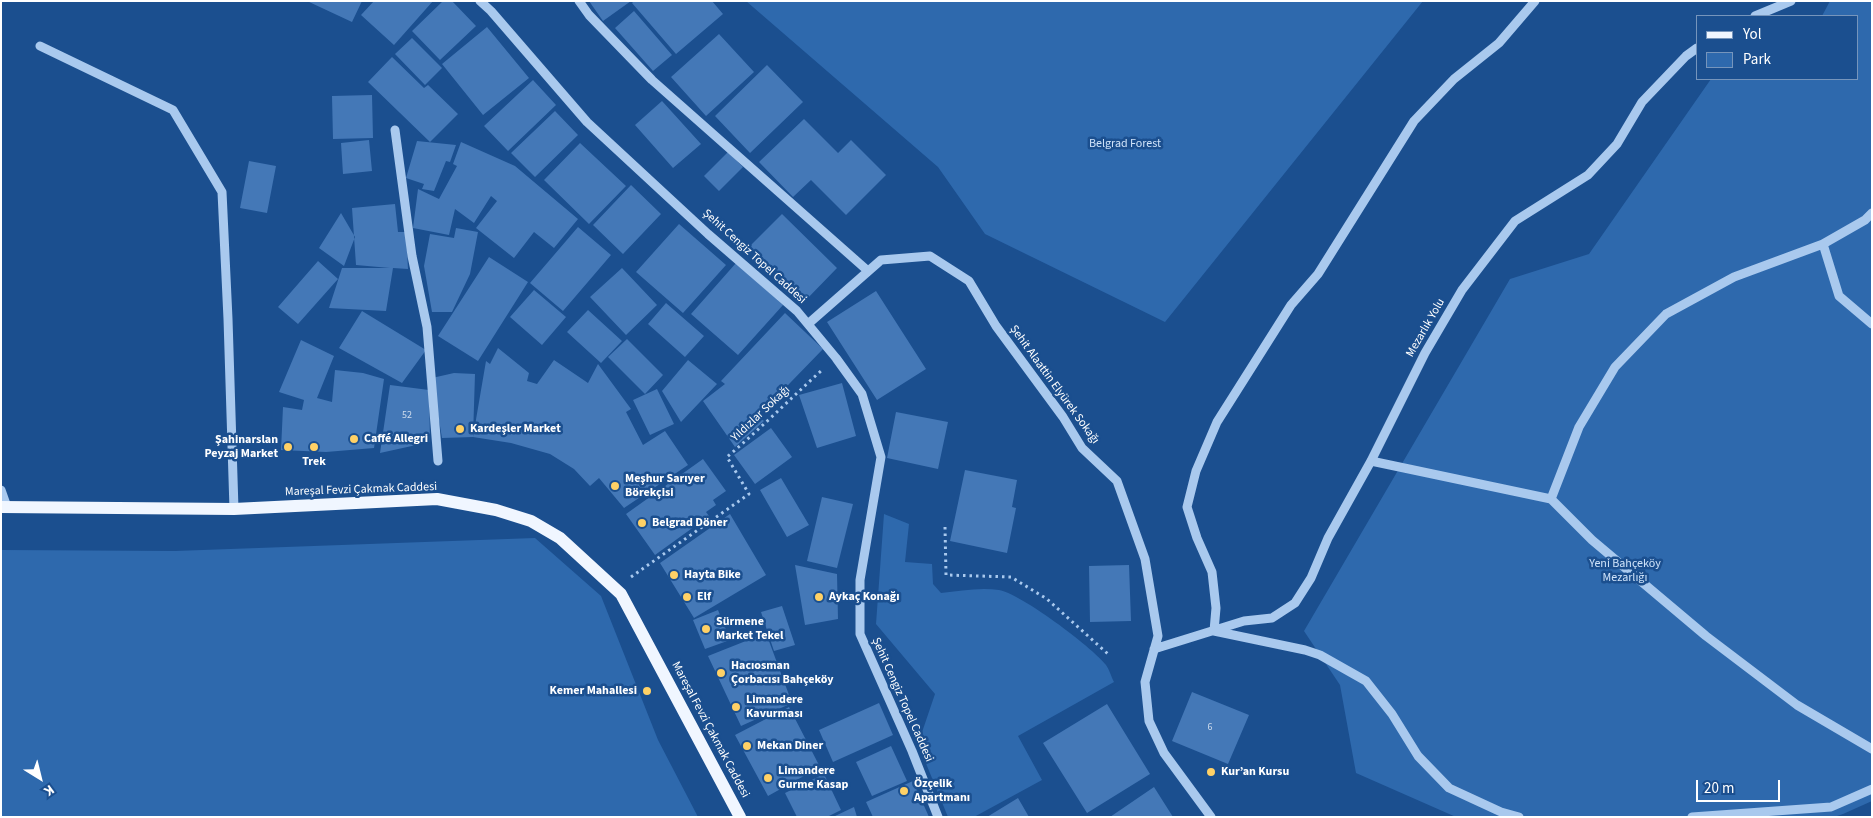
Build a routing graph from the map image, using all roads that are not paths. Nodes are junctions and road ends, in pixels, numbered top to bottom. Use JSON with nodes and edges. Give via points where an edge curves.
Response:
{"nodes":[{"id":1,"x":480,"y":1,"type":"edge"},
{"id":2,"x":579,"y":1,"type":"edge"},
{"id":3,"x":1535,"y":1,"type":"edge"},
{"id":4,"x":1791,"y":1,"type":"edge"},
{"id":5,"x":1757,"y":15,"type":"edge"},
{"id":6,"x":40,"y":46,"type":"dead end"},
{"id":7,"x":1696,"y":49,"type":"edge"},
{"id":8,"x":395,"y":130,"type":"dead end"},
{"id":9,"x":1872,"y":213,"type":"edge"},
{"id":10,"x":1823,"y":244,"type":"junction"},
{"id":11,"x":868,"y":272,"type":"junction"},
{"id":12,"x":808,"y":324,"type":"junction"},
{"id":13,"x":1872,"y":324,"type":"edge"},
{"id":14,"x":438,"y":461,"type":"dead end"},
{"id":15,"x":1371,"y":461,"type":"junction"},
{"id":16,"x":1,"y":490,"type":"edge"},
{"id":17,"x":1551,"y":499,"type":"junction"},
{"id":18,"x":4,"y":507,"type":"edge"},
{"id":19,"x":234,"y":509,"type":"junction"},
{"id":20,"x":1214,"y":631,"type":"junction"},
{"id":21,"x":1154,"y":649,"type":"junction"},
{"id":22,"x":1872,"y":748,"type":"edge"},
{"id":23,"x":1872,"y":789,"type":"edge"},
{"id":24,"x":740,"y":817,"type":"edge"},
{"id":25,"x":938,"y":817,"type":"edge"},
{"id":26,"x":1211,"y":817,"type":"edge"},
{"id":27,"x":1519,"y":817,"type":"edge"},
{"id":28,"x":1692,"y":817,"type":"edge"}],
"edges":[{"from":1,"to":12,"type":"street","name":"Şehit Cengiz Topel Caddesi","via":[[587,122],[708,234],[797,310]]},
{"from":2,"to":11,"type":"street","via":[[652,80]]},
{"from":3,"to":20,"type":"street","via":[[1499,43],[1454,78],[1414,122],[1318,274],[1291,305],[1217,422],[1196,470],[1186,507],[1212,572],[1216,608]]},
{"from":4,"to":5,"type":"street"},
{"from":6,"to":19,"type":"street","via":[[172,110],[222,192]]},
{"from":7,"to":15,"type":"street","name":"Mezarlık Yolu","via":[[1642,102],[1617,144],[1588,175],[1515,221],[1462,290],[1425,353]]},
{"from":8,"to":14,"type":"street","via":[[412,256],[427,327]]},
{"from":9,"to":10,"type":"street"},
{"from":10,"to":13,"type":"street","via":[[1839,296]]},
{"from":10,"to":17,"type":"street","via":[[1734,277],[1666,314],[1615,367],[1579,427]]},
{"from":11,"to":12,"type":"street","name":"Şehit Alaattin Elyürek Sokağı"},
{"from":11,"to":21,"type":"street","name":"Şehit Alaattin Elyürek Sokağı","via":[[881,260],[930,256],[969,281],[996,326],[1082,448],[1117,481],[1145,559],[1158,636]]},
{"from":12,"to":25,"type":"street","name":"Şehit Cengiz Topel Caddesi","via":[[862,394],[881,457],[860,580],[860,634]]},
{"from":15,"to":17,"type":"street"},
{"from":15,"to":20,"type":"street","name":"Mezarlık Yolu","via":[[1295,604],[1272,618],[1244,621]]},
{"from":16,"to":18,"type":"street"},
{"from":17,"to":22,"type":"street","via":[[1592,540],[1706,636],[1797,705]]},
{"from":18,"to":19,"type":"main road","name":"Mareşal Fevzi Çakmak Caddesi"},
{"from":19,"to":24,"type":"main road","name":"Mareşal Fevzi Çakmak Caddesi","via":[[437,499],[496,510],[531,521],[560,538],[621,594]]},
{"from":20,"to":21,"type":"street","name":"Mezarlık Yolu"},
{"from":20,"to":27,"type":"street","via":[[1305,650],[1366,681],[1392,714],[1418,756],[1449,788]]},
{"from":21,"to":26,"type":"street","name":"Şehit Alaattin Elyürek Sokağı","via":[[1145,682],[1149,721],[1164,754]]},
{"from":23,"to":28,"type":"street","via":[[1832,807]]}]}
